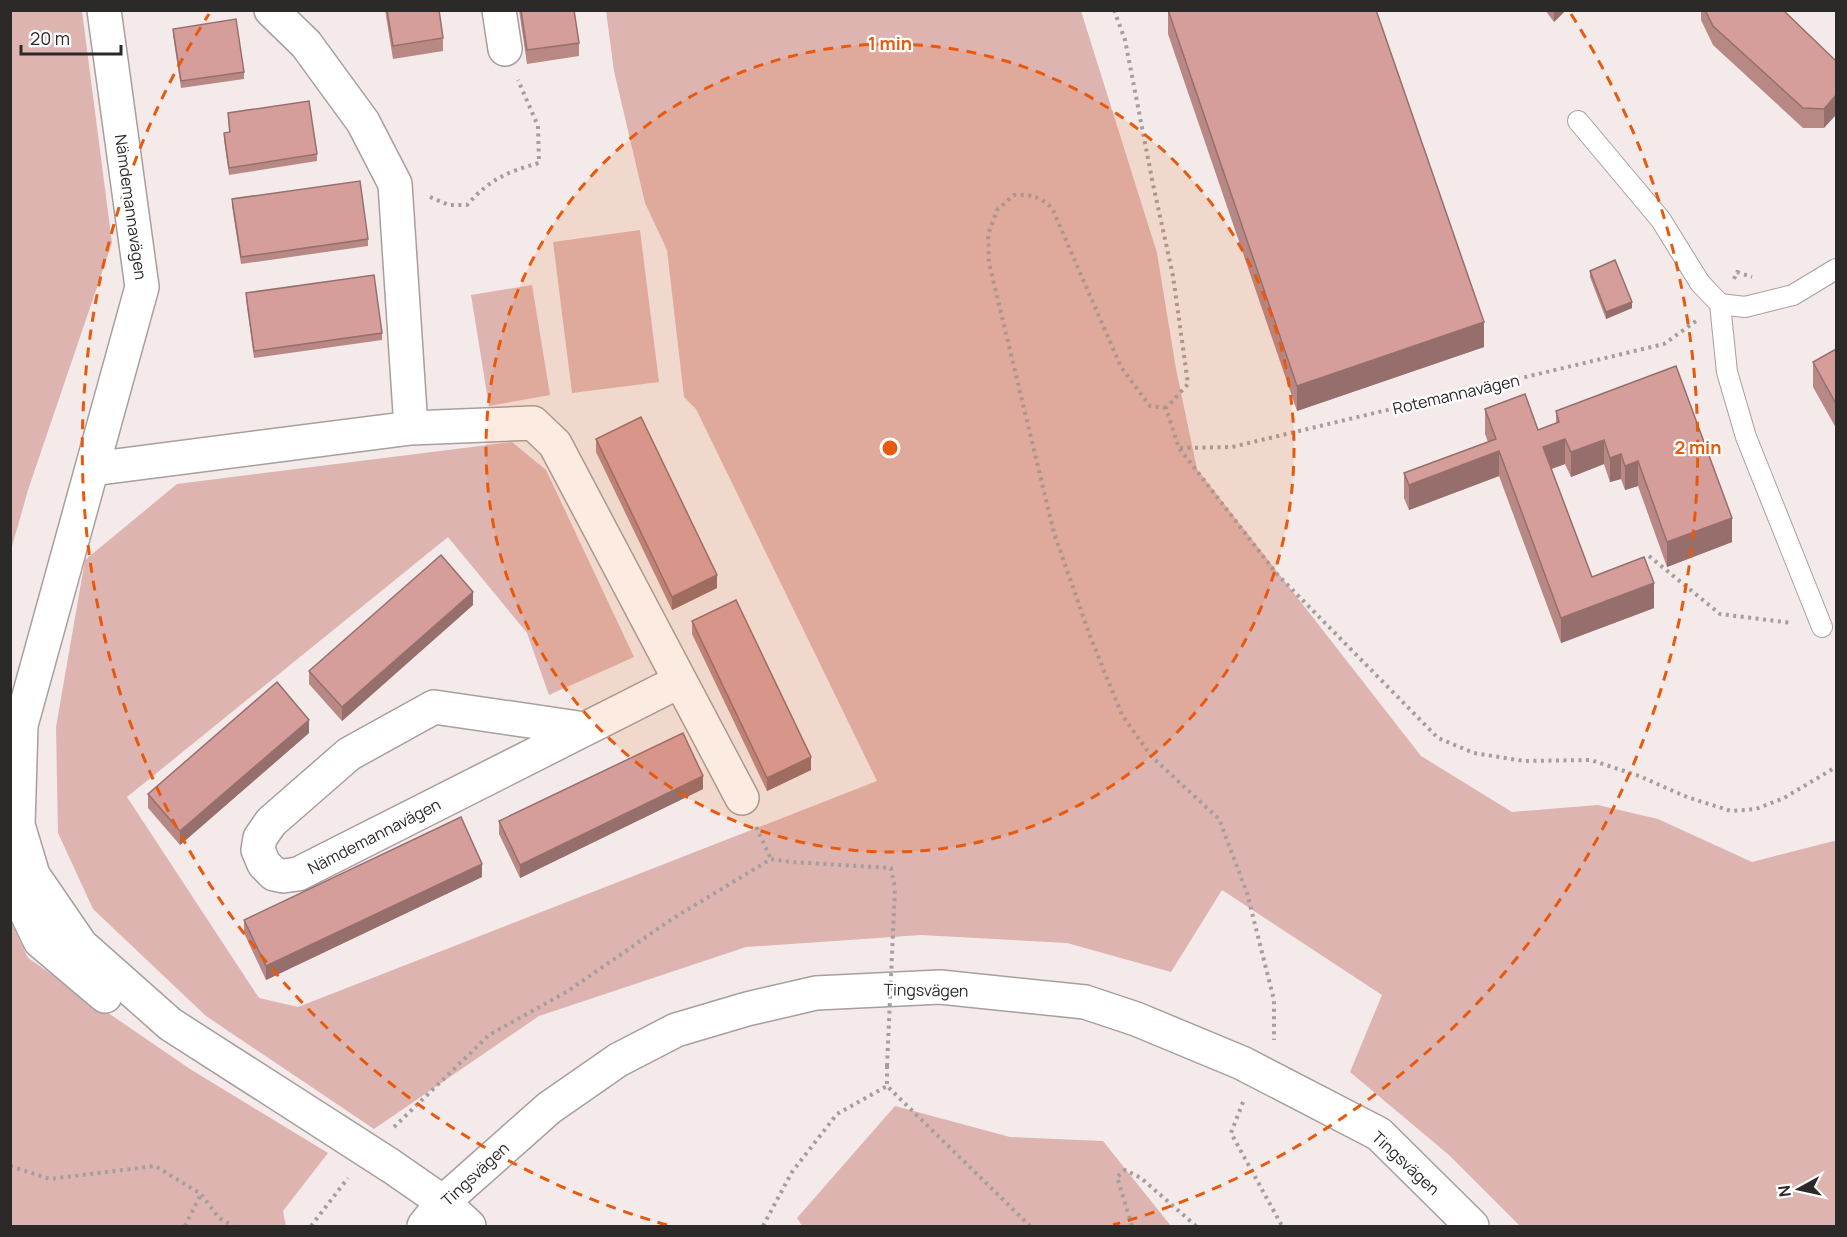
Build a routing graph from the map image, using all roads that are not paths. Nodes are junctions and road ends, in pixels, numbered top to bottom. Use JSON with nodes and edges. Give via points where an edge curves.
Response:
{"nodes":[{"id":1,"x":104,"y":10,"type":"edge"},
{"id":2,"x":271,"y":10,"type":"edge"},
{"id":3,"x":499,"y":10,"type":"edge"},
{"id":4,"x":505,"y":49,"type":"road end"},
{"id":5,"x":1578,"y":121,"type":"dead end"},
{"id":6,"x":1836,"y":269,"type":"edge"},
{"id":7,"x":1720,"y":304,"type":"junction"},
{"id":8,"x":411,"y":428,"type":"junction"},
{"id":9,"x":92,"y":469,"type":"junction"},
{"id":10,"x":62,"y":574,"type":"junction"},
{"id":11,"x":1822,"y":627,"type":"road end"},
{"id":12,"x":680,"y":681,"type":"junction"},
{"id":13,"x":10,"y":709,"type":"edge"},
{"id":14,"x":585,"y":729,"type":"junction"},
{"id":15,"x":742,"y":798,"type":"dead end"},
{"id":16,"x":10,"y":874,"type":"edge"},
{"id":17,"x":170,"y":1024,"type":"junction"},
{"id":18,"x":434,"y":1214,"type":"edge"},
{"id":19,"x":470,"y":1227,"type":"edge"},
{"id":20,"x":1472,"y":1227,"type":"edge"}],
"edges":[{"from":1,"to":9,"type":"street","name":"Nämdemannavägen","via":[[142,287]]},
{"from":2,"to":8,"type":"street","via":[[306,45],[363,122],[395,184]]},
{"from":3,"to":4,"type":"street"},
{"from":5,"to":7,"type":"lane","via":[[1660,220],[1700,283]]},
{"from":6,"to":7,"type":"lane","via":[[1792,295],[1745,307]]},
{"from":7,"to":11,"type":"lane","via":[[1727,372],[1746,437]]},
{"from":8,"to":9,"type":"street"},
{"from":8,"to":12,"type":"street","via":[[533,423],[555,444]]},
{"from":9,"to":10,"type":"street","name":"Nämdemannavägen"},
{"from":10,"to":13,"type":"street","name":"Nämdemannavägen"},
{"from":10,"to":17,"type":"street","name":"Nämdemannavägen","via":[[21,725],[18,825],[33,875],[81,945]]},
{"from":12,"to":14,"type":"street","name":"Nämdemannavägen"},
{"from":12,"to":15,"type":"street"},
{"from":14,"to":14,"type":"street","name":"Nämdemannavägen","via":[[298,874],[274,874],[258,850],[260,838],[271,822],[349,754],[434,706]]},
{"from":16,"to":17,"type":"street","name":"Nämdemannavägen","via":[[40,941],[109,999]]},
{"from":17,"to":18,"type":"street","name":"Nämdemannavägen"},
{"from":18,"to":19,"type":"street","name":"Nämdemannavägen"},
{"from":18,"to":20,"type":"street","name":"Tingsvägen","via":[[549,1108],[618,1060],[676,1029],[816,993],[940,987],[1086,1002],[1242,1063],[1379,1134]]}]}
